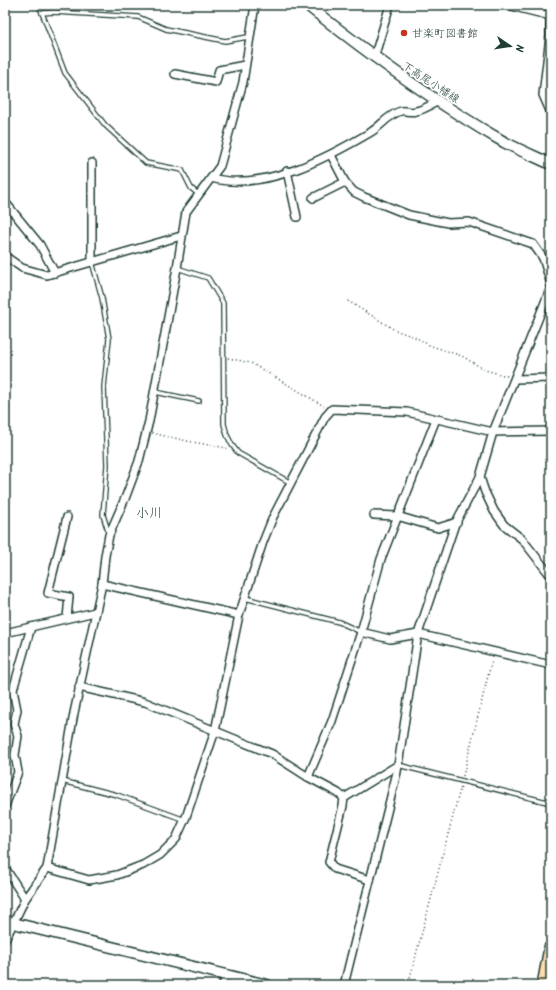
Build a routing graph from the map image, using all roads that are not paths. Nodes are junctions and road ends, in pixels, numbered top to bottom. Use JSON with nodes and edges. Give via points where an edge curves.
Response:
{"nodes":[{"id":1,"x":39,"y":5,"type":"edge"},
{"id":2,"x":254,"y":5,"type":"edge"},
{"id":3,"x":307,"y":5,"type":"edge"},
{"id":4,"x":390,"y":5,"type":"edge"},
{"id":5,"x":507,"y":5,"type":"edge"},
{"id":6,"x":550,"y":5,"type":"edge"},
{"id":7,"x":42,"y":13,"type":"junction"},
{"id":8,"x":550,"y":16,"type":"edge"},
{"id":9,"x":248,"y":37,"type":"junction"},
{"id":10,"x":374,"y":58,"type":"junction"},
{"id":11,"x":245,"y":65,"type":"junction"},
{"id":12,"x":175,"y":74,"type":"dead end"},
{"id":13,"x":438,"y":101,"type":"junction"},
{"id":14,"x":551,"y":113,"type":"edge"},
{"id":15,"x":331,"y":155,"type":"junction"},
{"id":16,"x":92,"y":164,"type":"dead end"},
{"id":17,"x":551,"y":164,"type":"edge"},
{"id":18,"x":287,"y":171,"type":"junction"},
{"id":19,"x":211,"y":178,"type":"junction"},
{"id":20,"x":345,"y":182,"type":"junction"},
{"id":21,"x":198,"y":194,"type":"junction"},
{"id":22,"x":313,"y":198,"type":"dead end"},
{"id":23,"x":5,"y":202,"type":"edge"},
{"id":24,"x":297,"y":217,"type":"dead end"},
{"id":25,"x":181,"y":236,"type":"junction"},
{"id":26,"x":5,"y":256,"type":"edge"},
{"id":27,"x":92,"y":262,"type":"junction"},
{"id":28,"x":178,"y":268,"type":"junction"},
{"id":29,"x":55,"y":272,"type":"junction"},
{"id":30,"x":551,"y":284,"type":"edge"},
{"id":31,"x":550,"y":290,"type":"edge"},
{"id":32,"x":551,"y":378,"type":"edge"},
{"id":33,"x":515,"y":379,"type":"junction"},
{"id":34,"x":154,"y":392,"type":"junction"},
{"id":35,"x":199,"y":401,"type":"dead end"},
{"id":36,"x":436,"y":419,"type":"junction"},
{"id":37,"x":551,"y":431,"type":"edge"},
{"id":38,"x":493,"y":432,"type":"junction"},
{"id":39,"x":480,"y":476,"type":"junction"},
{"id":40,"x":291,"y":483,"type":"junction"},
{"id":41,"x":374,"y":515,"type":"dead end"},
{"id":42,"x":397,"y":516,"type":"junction"},
{"id":43,"x":67,"y":517,"type":"dead end"},
{"id":44,"x":456,"y":522,"type":"junction"},
{"id":45,"x":109,"y":535,"type":"junction"},
{"id":46,"x":551,"y":576,"type":"edge"},
{"id":47,"x":102,"y":584,"type":"junction"},
{"id":48,"x":245,"y":598,"type":"junction"},
{"id":49,"x":95,"y":612,"type":"junction"},
{"id":50,"x":239,"y":615,"type":"junction"},
{"id":51,"x":67,"y":618,"type":"junction"},
{"id":52,"x":30,"y":627,"type":"junction"},
{"id":53,"x":362,"y":632,"type":"junction"},
{"id":54,"x":5,"y":633,"type":"edge"},
{"id":55,"x":418,"y":634,"type":"junction"},
{"id":56,"x":551,"y":665,"type":"edge"},
{"id":57,"x":79,"y":686,"type":"junction"},
{"id":58,"x":215,"y":731,"type":"junction"},
{"id":59,"x":398,"y":765,"type":"junction"},
{"id":60,"x":308,"y":778,"type":"junction"},
{"id":61,"x":62,"y":780,"type":"junction"},
{"id":62,"x":344,"y":798,"type":"junction"},
{"id":63,"x":551,"y":803,"type":"edge"},
{"id":64,"x":5,"y":806,"type":"edge"},
{"id":65,"x":185,"y":820,"type":"junction"},
{"id":66,"x":5,"y":868,"type":"edge"},
{"id":67,"x":47,"y":868,"type":"junction"},
{"id":68,"x":370,"y":880,"type":"junction"},
{"id":69,"x":25,"y":899,"type":"junction"},
{"id":70,"x":9,"y":922,"type":"edge"},
{"id":71,"x":5,"y":940,"type":"edge"},
{"id":72,"x":551,"y":948,"type":"edge"},
{"id":73,"x":226,"y":975,"type":"junction"},
{"id":74,"x":223,"y":985,"type":"edge"},
{"id":75,"x":267,"y":985,"type":"edge"},
{"id":76,"x":344,"y":985,"type":"edge"},
{"id":77,"x":544,"y":985,"type":"edge"}],
"edges":[{"from":1,"to":7,"type":"lane"},
{"from":2,"to":9,"type":"street"},
{"from":3,"to":10,"type":"main road","name":"下高尾小幡線"},
{"from":4,"to":10,"type":"street"},
{"from":5,"to":8,"type":"street"},
{"from":6,"to":8,"type":"street"},
{"from":7,"to":9,"type":"lane","via":[[138,16],[166,30],[224,41]]},
{"from":7,"to":21,"type":"lane","via":[[65,73],[105,125],[146,163],[182,170],[191,188]]},
{"from":8,"to":14,"type":"street","via":[[543,95]]},
{"from":9,"to":11,"type":"street"},
{"from":10,"to":13,"type":"main road","name":"下高尾小幡線"},
{"from":11,"to":12,"type":"street","via":[[219,70],[216,82]]},
{"from":11,"to":19,"type":"street","via":[[228,141],[220,166]]},
{"from":13,"to":15,"type":"street","via":[[416,112],[401,111],[388,118],[377,129]]},
{"from":13,"to":17,"type":"main road","name":"下高尾小幡線","via":[[505,143]]},
{"from":15,"to":18,"type":"street"},
{"from":15,"to":20,"type":"street"},
{"from":16,"to":27,"type":"street"},
{"from":18,"to":19,"type":"street","via":[[256,181],[220,181]]},
{"from":18,"to":24,"type":"street"},
{"from":19,"to":21,"type":"street"},
{"from":20,"to":22,"type":"street"},
{"from":20,"to":30,"type":"street","via":[[354,192],[409,215],[448,223],[468,222],[533,244],[543,258]]},
{"from":21,"to":25,"type":"street","via":[[186,212]]},
{"from":23,"to":29,"type":"street","via":[[40,245]]},
{"from":25,"to":27,"type":"street"},
{"from":25,"to":28,"type":"street"},
{"from":26,"to":29,"type":"street","via":[[22,268],[35,273],[47,275]]},
{"from":27,"to":29,"type":"street"},
{"from":27,"to":45,"type":"lane","via":[[102,298],[109,339],[104,388],[107,464],[103,515]]},
{"from":28,"to":34,"type":"street"},
{"from":28,"to":40,"type":"lane","via":[[208,278],[223,303],[224,424],[234,447],[246,458]]},
{"from":31,"to":33,"type":"street"},
{"from":32,"to":33,"type":"street"},
{"from":33,"to":38,"type":"street"},
{"from":34,"to":35,"type":"lane"},
{"from":34,"to":45,"type":"street","via":[[139,462]]},
{"from":36,"to":38,"type":"street"},
{"from":36,"to":40,"type":"street","via":[[407,412],[332,409],[325,417]]},
{"from":36,"to":42,"type":"street"},
{"from":37,"to":38,"type":"street"},
{"from":38,"to":39,"type":"street"},
{"from":39,"to":44,"type":"street"},
{"from":39,"to":46,"type":"street","via":[[494,511],[504,525],[522,539]]},
{"from":40,"to":48,"type":"street","via":[[267,531]]},
{"from":41,"to":42,"type":"street"},
{"from":42,"to":44,"type":"street","via":[[438,528]]},
{"from":42,"to":53,"type":"street","via":[[381,559]]},
{"from":43,"to":51,"type":"street","via":[[48,593],[69,597]]},
{"from":44,"to":55,"type":"street"},
{"from":45,"to":47,"type":"street"},
{"from":47,"to":49,"type":"street"},
{"from":47,"to":50,"type":"street"},
{"from":48,"to":50,"type":"street"},
{"from":48,"to":53,"type":"lane","via":[[339,622]]},
{"from":49,"to":51,"type":"street"},
{"from":49,"to":57,"type":"street"},
{"from":50,"to":58,"type":"street"},
{"from":51,"to":52,"type":"street"},
{"from":52,"to":54,"type":"street"},
{"from":52,"to":64,"type":"street","via":[[13,690],[17,710],[14,724],[18,736],[15,755],[18,772]]},
{"from":53,"to":55,"type":"street","via":[[390,639]]},
{"from":53,"to":60,"type":"street","via":[[332,721]]},
{"from":55,"to":56,"type":"street"},
{"from":55,"to":59,"type":"street"},
{"from":57,"to":58,"type":"street","via":[[145,702]]},
{"from":57,"to":61,"type":"street"},
{"from":58,"to":60,"type":"street","via":[[272,754]]},
{"from":58,"to":65,"type":"street"},
{"from":59,"to":62,"type":"street"},
{"from":59,"to":63,"type":"lane"},
{"from":59,"to":68,"type":"street"},
{"from":60,"to":62,"type":"street"},
{"from":61,"to":65,"type":"lane","via":[[117,795]]},
{"from":61,"to":67,"type":"street"},
{"from":62,"to":68,"type":"street","via":[[329,862],[335,869]]},
{"from":65,"to":67,"type":"street","via":[[176,839],[160,855],[117,875],[88,880]]},
{"from":66,"to":69,"type":"street"},
{"from":67,"to":69,"type":"street"},
{"from":68,"to":76,"type":"street"},
{"from":69,"to":70,"type":"street"},
{"from":70,"to":71,"type":"street"},
{"from":70,"to":73,"type":"main road"},
{"from":72,"to":77,"type":"highway"},
{"from":73,"to":74,"type":"street"},
{"from":73,"to":75,"type":"main road"}]}
